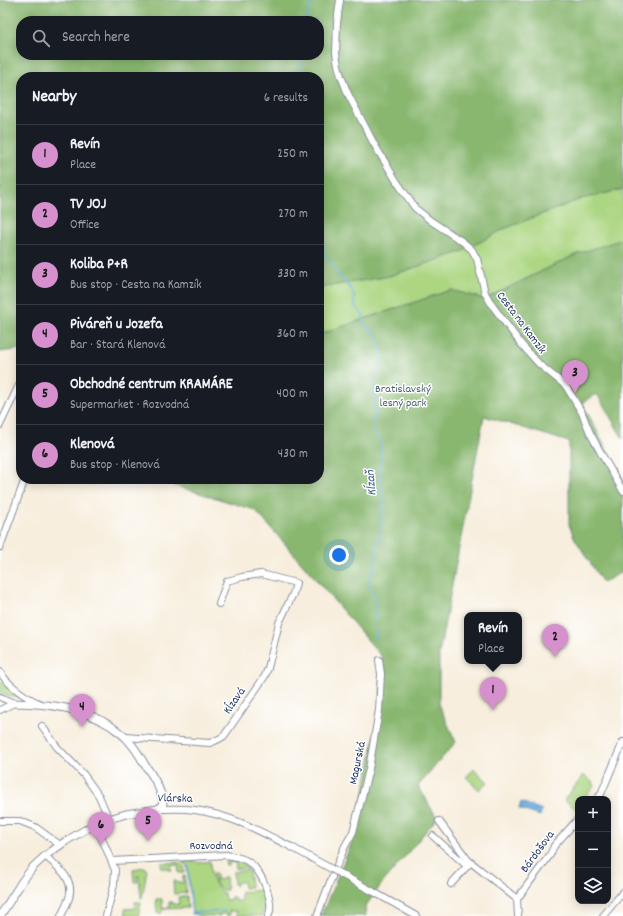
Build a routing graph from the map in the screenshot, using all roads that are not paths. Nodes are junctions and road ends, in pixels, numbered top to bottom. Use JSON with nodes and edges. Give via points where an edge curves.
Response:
{"nodes":[{"id":1,"x":340,"y":0,"type":"edge"},
{"id":2,"x":16,"y":391,"type":"edge"},
{"id":3,"x":0,"y":425,"type":"edge"},
{"id":4,"x":23,"y":484,"type":"edge"},
{"id":5,"x":623,"y":491,"type":"edge"},
{"id":6,"x":0,"y":547,"type":"edge"},
{"id":7,"x":219,"y":604,"type":"dead end"},
{"id":8,"x":379,"y":660,"type":"dead end"},
{"id":9,"x":0,"y":672,"type":"edge"},
{"id":10,"x":0,"y":697,"type":"edge"},
{"id":11,"x":14,"y":703,"type":"junction"},
{"id":12,"x":40,"y":704,"type":"junction"},
{"id":13,"x":0,"y":710,"type":"edge"},
{"id":14,"x":42,"y":726,"type":"dead end"},
{"id":15,"x":125,"y":737,"type":"junction"},
{"id":16,"x":622,"y":746,"type":"edge"},
{"id":17,"x":599,"y":796,"type":"edge"},
{"id":18,"x":158,"y":809,"type":"junction"},
{"id":19,"x":109,"y":819,"type":"junction"},
{"id":20,"x":439,"y":821,"type":"dead end"},
{"id":21,"x":0,"y":822,"type":"edge"},
{"id":22,"x":575,"y":822,"type":"edge"},
{"id":23,"x":96,"y":824,"type":"junction"},
{"id":24,"x":432,"y":836,"type":"dead end"},
{"id":25,"x":60,"y":845,"type":"junction"},
{"id":26,"x":45,"y":856,"type":"junction"},
{"id":27,"x":112,"y":861,"type":"junction"},
{"id":28,"x":469,"y":864,"type":"junction"},
{"id":29,"x":337,"y":865,"type":"dead end"},
{"id":30,"x":332,"y":877,"type":"dead end"},
{"id":31,"x":451,"y":884,"type":"dead end"},
{"id":32,"x":623,"y":892,"type":"edge"},
{"id":33,"x":518,"y":899,"type":"junction"},
{"id":34,"x":0,"y":916,"type":"edge"},
{"id":35,"x":61,"y":916,"type":"edge"},
{"id":36,"x":106,"y":916,"type":"edge"},
{"id":37,"x":268,"y":916,"type":"edge"},
{"id":38,"x":317,"y":916,"type":"edge"},
{"id":39,"x":416,"y":916,"type":"edge"},
{"id":40,"x":518,"y":916,"type":"edge"},
{"id":41,"x":603,"y":916,"type":"edge"}],
"edges":[{"from":1,"to":5,"type":"street","name":"Cesta na Kamzík","via":[[336,53],[340,76],[374,144],[415,208],[472,250],[485,293],[492,305],[539,364],[566,386]]},
{"from":2,"to":3,"type":"street"},
{"from":4,"to":6,"type":"street"},
{"from":7,"to":15,"type":"street","name":"Kĺzavá","via":[[227,581],[242,577],[261,574],[296,584],[279,622],[265,676],[224,736],[210,743]]},
{"from":8,"to":29,"type":"street","name":"Magurská","via":[[379,710],[369,769],[353,832]]},
{"from":9,"to":12,"type":"street","via":[[29,699]]},
{"from":10,"to":11,"type":"street"},
{"from":11,"to":12,"type":"street"},
{"from":11,"to":13,"type":"street"},
{"from":12,"to":15,"type":"street","via":[[80,711],[104,722]]},
{"from":14,"to":19,"type":"street","via":[[57,748],[84,775],[100,796]]},
{"from":15,"to":18,"type":"street","via":[[149,770],[162,794],[163,804]]},
{"from":16,"to":17,"type":"street"},
{"from":18,"to":19,"type":"street","name":"Vlárska"},
{"from":18,"to":39,"type":"street","name":"Vlárska","bridge":true,"via":[[195,810],[229,818],[293,848]]},
{"from":19,"to":23,"type":"street","name":"Vlárska"},
{"from":20,"to":28,"type":"street"},
{"from":21,"to":25,"type":"street","via":[[20,821],[35,827]]},
{"from":22,"to":33,"type":"street","name":"Bárdošova","via":[[554,846]]},
{"from":23,"to":25,"type":"street","name":"Vlárska"},
{"from":23,"to":27,"type":"street"},
{"from":24,"to":28,"type":"street"},
{"from":25,"to":26,"type":"street","name":"Vlárska"},
{"from":26,"to":34,"type":"street","name":"Vlárska","via":[[28,873]]},
{"from":26,"to":35,"type":"street","via":[[61,869],[69,881],[69,898]]},
{"from":27,"to":36,"type":"street","via":[[115,870],[114,885]]},
{"from":27,"to":37,"type":"street","name":"Rozvodná","via":[[226,855],[242,858],[255,867],[262,878],[269,898]]},
{"from":28,"to":31,"type":"street"},
{"from":28,"to":33,"type":"street"},
{"from":30,"to":38,"type":"street"},
{"from":32,"to":41,"type":"street"},
{"from":33,"to":40,"type":"street"}]}
